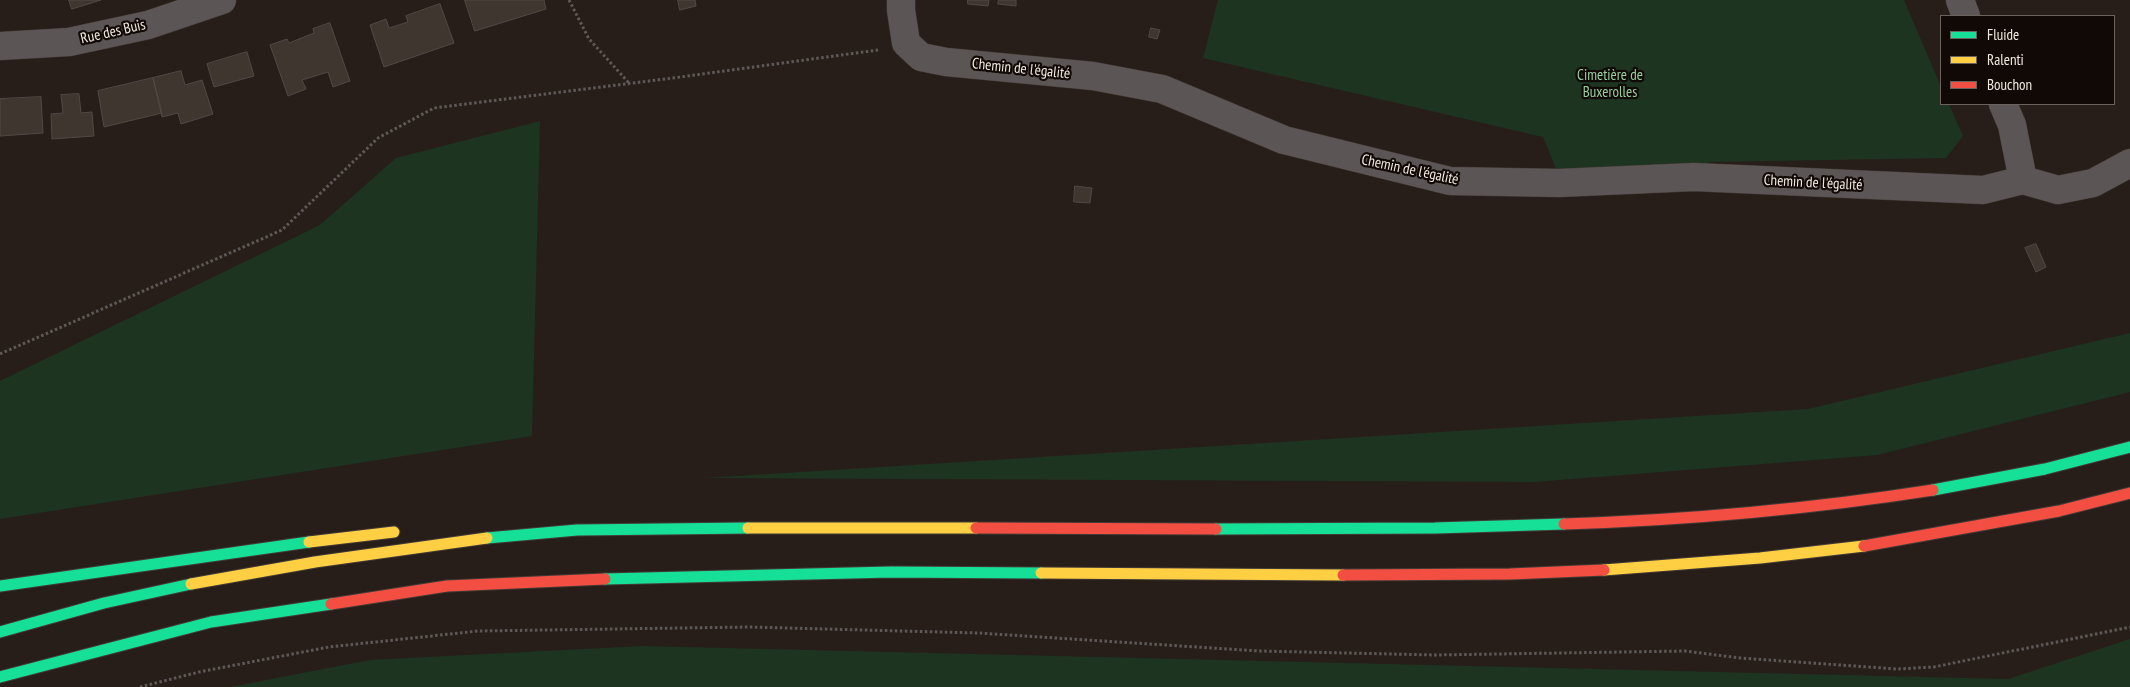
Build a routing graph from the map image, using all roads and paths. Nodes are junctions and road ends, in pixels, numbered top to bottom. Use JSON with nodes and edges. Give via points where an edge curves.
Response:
{"nodes":[{"id":1,"x":222,"y":0,"type":"edge"},
{"id":2,"x":569,"y":0,"type":"edge"},
{"id":3,"x":901,"y":0,"type":"edge"},
{"id":4,"x":1960,"y":0,"type":"edge"},
{"id":5,"x":1966,"y":15,"type":"edge"},
{"id":6,"x":906,"y":43,"type":"junction"},
{"id":7,"x":0,"y":46,"type":"edge"},
{"id":8,"x":629,"y":84,"type":"junction"},
{"id":9,"x":2003,"y":105,"type":"edge"},
{"id":10,"x":2130,"y":163,"type":"edge"},
{"id":11,"x":2023,"y":180,"type":"junction"},
{"id":12,"x":0,"y":354,"type":"edge"},
{"id":13,"x":2130,"y":447,"type":"edge"},
{"id":14,"x":2130,"y":493,"type":"edge"},
{"id":15,"x":496,"y":524,"type":"dead end"},
{"id":16,"x":408,"y":530,"type":"dead end"},
{"id":17,"x":551,"y":531,"type":"junction"},
{"id":18,"x":0,"y":586,"type":"edge"},
{"id":19,"x":2130,"y":627,"type":"edge"},
{"id":20,"x":0,"y":632,"type":"edge"},
{"id":21,"x":0,"y":677,"type":"edge"},
{"id":22,"x":140,"y":687,"type":"edge"}],
"edges":[{"from":1,"to":7,"type":"street","name":"Rue des Buis","via":[[148,24],[68,42]]},
{"from":2,"to":8,"type":"path","via":[[589,39]]},
{"from":3,"to":6,"type":"street"},
{"from":4,"to":5,"type":"street"},
{"from":6,"to":8,"type":"path","via":[[891,48]]},
{"from":6,"to":11,"type":"street","name":"Chemin de l'égalité","via":[[921,56],[946,62],[1093,76],[1162,89],[1284,140],[1450,182],[1559,183],[1694,177],[1983,190]]},
{"from":8,"to":12,"type":"path","via":[[434,108],[378,138],[282,230]]},
{"from":9,"to":11,"type":"street","via":[[2012,125]]},
{"from":10,"to":11,"type":"street","via":[[2093,183],[2058,190]]},
{"from":13,"to":17,"type":"highway","via":[[1941,490],[1843,504],[1646,521],[1334,530],[897,526]]},
{"from":14,"to":21,"type":"highway","via":[[2059,511],[1866,546],[1650,568],[1510,574],[1342,575],[891,572],[638,577],[447,586],[211,622]]},
{"from":15,"to":17,"type":"highway"},
{"from":16,"to":18,"type":"highway","via":[[260,547]]},
{"from":17,"to":20,"type":"highway","via":[[308,561],[182,584]]},
{"from":19,"to":22,"type":"path","via":[[1952,664],[1897,669],[1685,651],[1435,655],[1268,652],[978,633],[749,627],[478,631],[329,648],[199,672]]}]}
